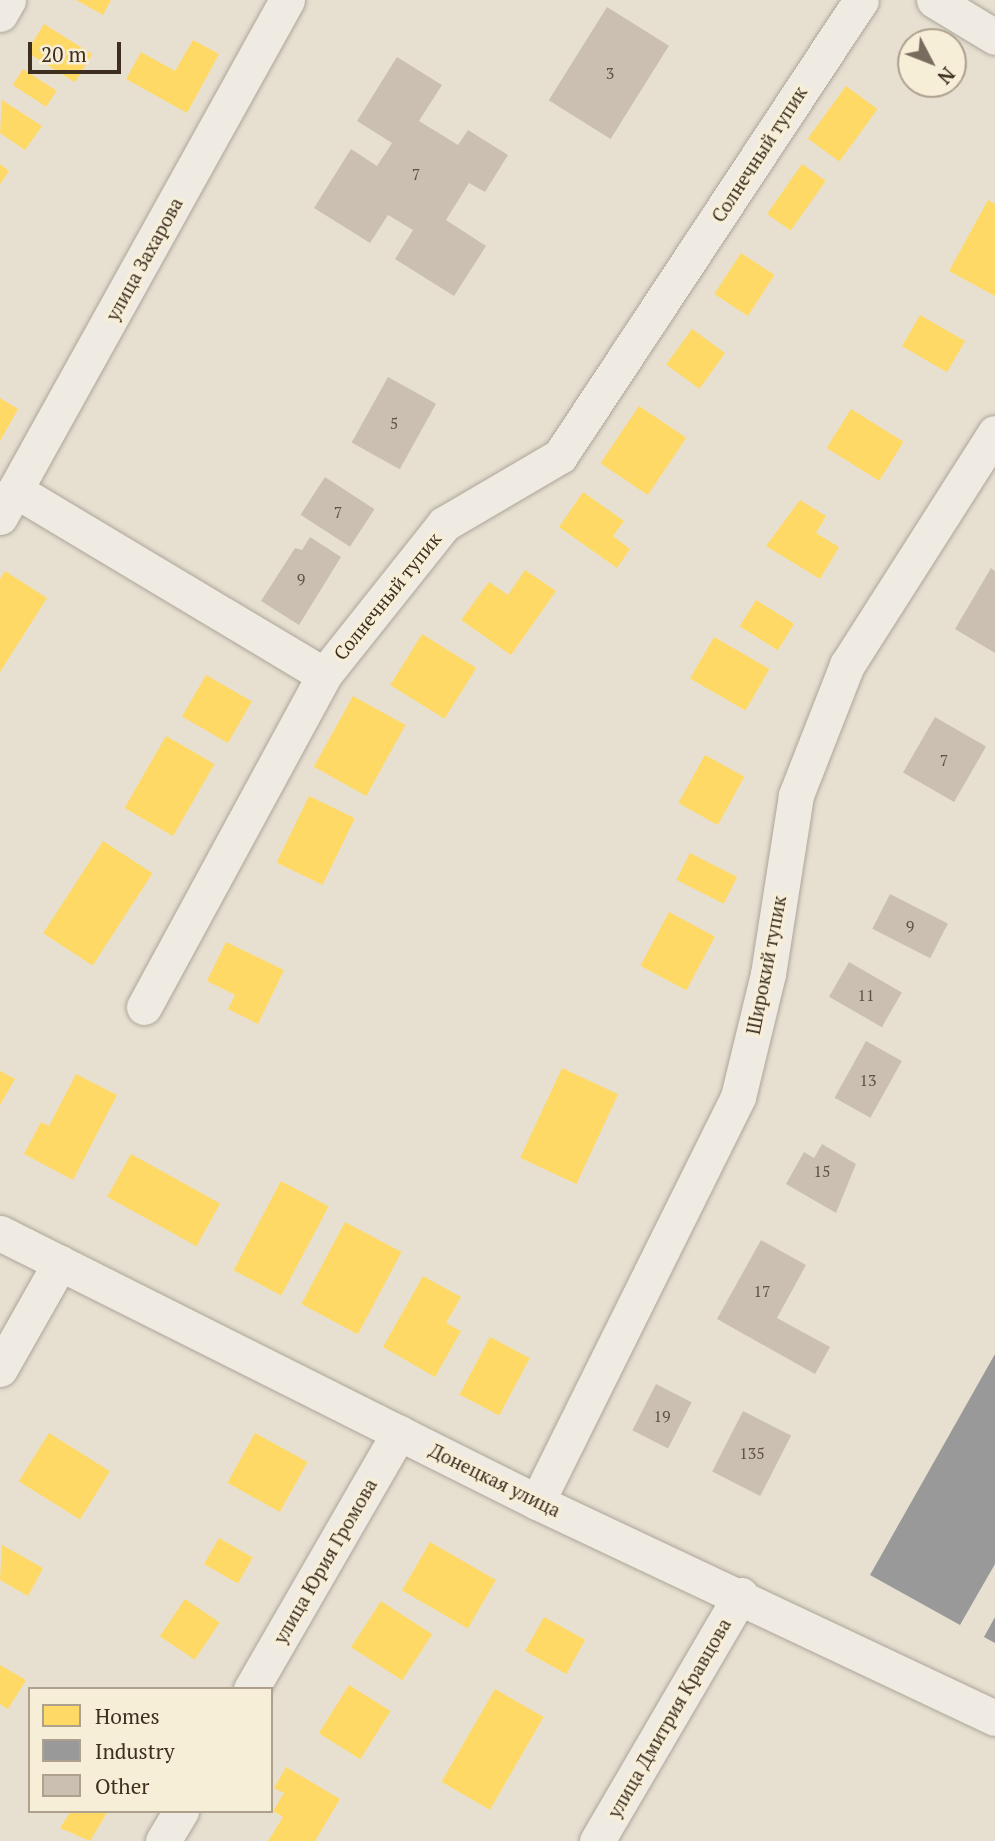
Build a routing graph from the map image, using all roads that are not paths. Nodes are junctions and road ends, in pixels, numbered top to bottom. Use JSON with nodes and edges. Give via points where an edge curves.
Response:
{"nodes":[{"id":1,"x":8,"y":0,"type":"edge"},
{"id":2,"x":287,"y":0,"type":"edge"},
{"id":3,"x":861,"y":0,"type":"edge"},
{"id":4,"x":934,"y":0,"type":"edge"},
{"id":5,"x":0,"y":14,"type":"edge"},
{"id":6,"x":995,"y":37,"type":"edge"},
{"id":7,"x":995,"y":433,"type":"edge"},
{"id":8,"x":8,"y":504,"type":"edge"},
{"id":9,"x":324,"y":675,"type":"junction"},
{"id":10,"x":144,"y":1007,"type":"dead end"},
{"id":11,"x":0,"y":1233,"type":"edge"},
{"id":12,"x":60,"y":1263,"type":"junction"},
{"id":13,"x":0,"y":1369,"type":"edge"},
{"id":14,"x":399,"y":1433,"type":"junction"},
{"id":15,"x":537,"y":1502,"type":"junction"},
{"id":16,"x":741,"y":1595,"type":"junction"},
{"id":17,"x":252,"y":1687,"type":"edge"},
{"id":18,"x":995,"y":1717,"type":"edge"},
{"id":19,"x":180,"y":1813,"type":"edge"},
{"id":20,"x":163,"y":1841,"type":"edge"},
{"id":21,"x":597,"y":1841,"type":"edge"}],
"edges":[{"from":1,"to":5,"type":"street"},
{"from":2,"to":8,"type":"street","name":"улица Захарова"},
{"from":3,"to":9,"type":"street","name":"Солнечный тупик","via":[[560,456],[444,524]]},
{"from":4,"to":6,"type":"street"},
{"from":7,"to":15,"type":"street","name":"Широкий тупик","via":[[847,665],[796,795],[768,974],[738,1097]]},
{"from":8,"to":9,"type":"street"},
{"from":9,"to":10,"type":"street","name":"Солнечный тупик"},
{"from":11,"to":12,"type":"street","name":"Донецкая улица"},
{"from":12,"to":13,"type":"street"},
{"from":12,"to":14,"type":"street","name":"Донецкая улица"},
{"from":14,"to":15,"type":"street","name":"Донецкая улица"},
{"from":14,"to":17,"type":"street","name":"улица Юрия Громова"},
{"from":15,"to":16,"type":"street","name":"Донецкая улица"},
{"from":16,"to":18,"type":"street","name":"Донецкая улица"},
{"from":16,"to":21,"type":"street","name":"улица Дмитрия Кравцова"},
{"from":19,"to":20,"type":"street"}]}
